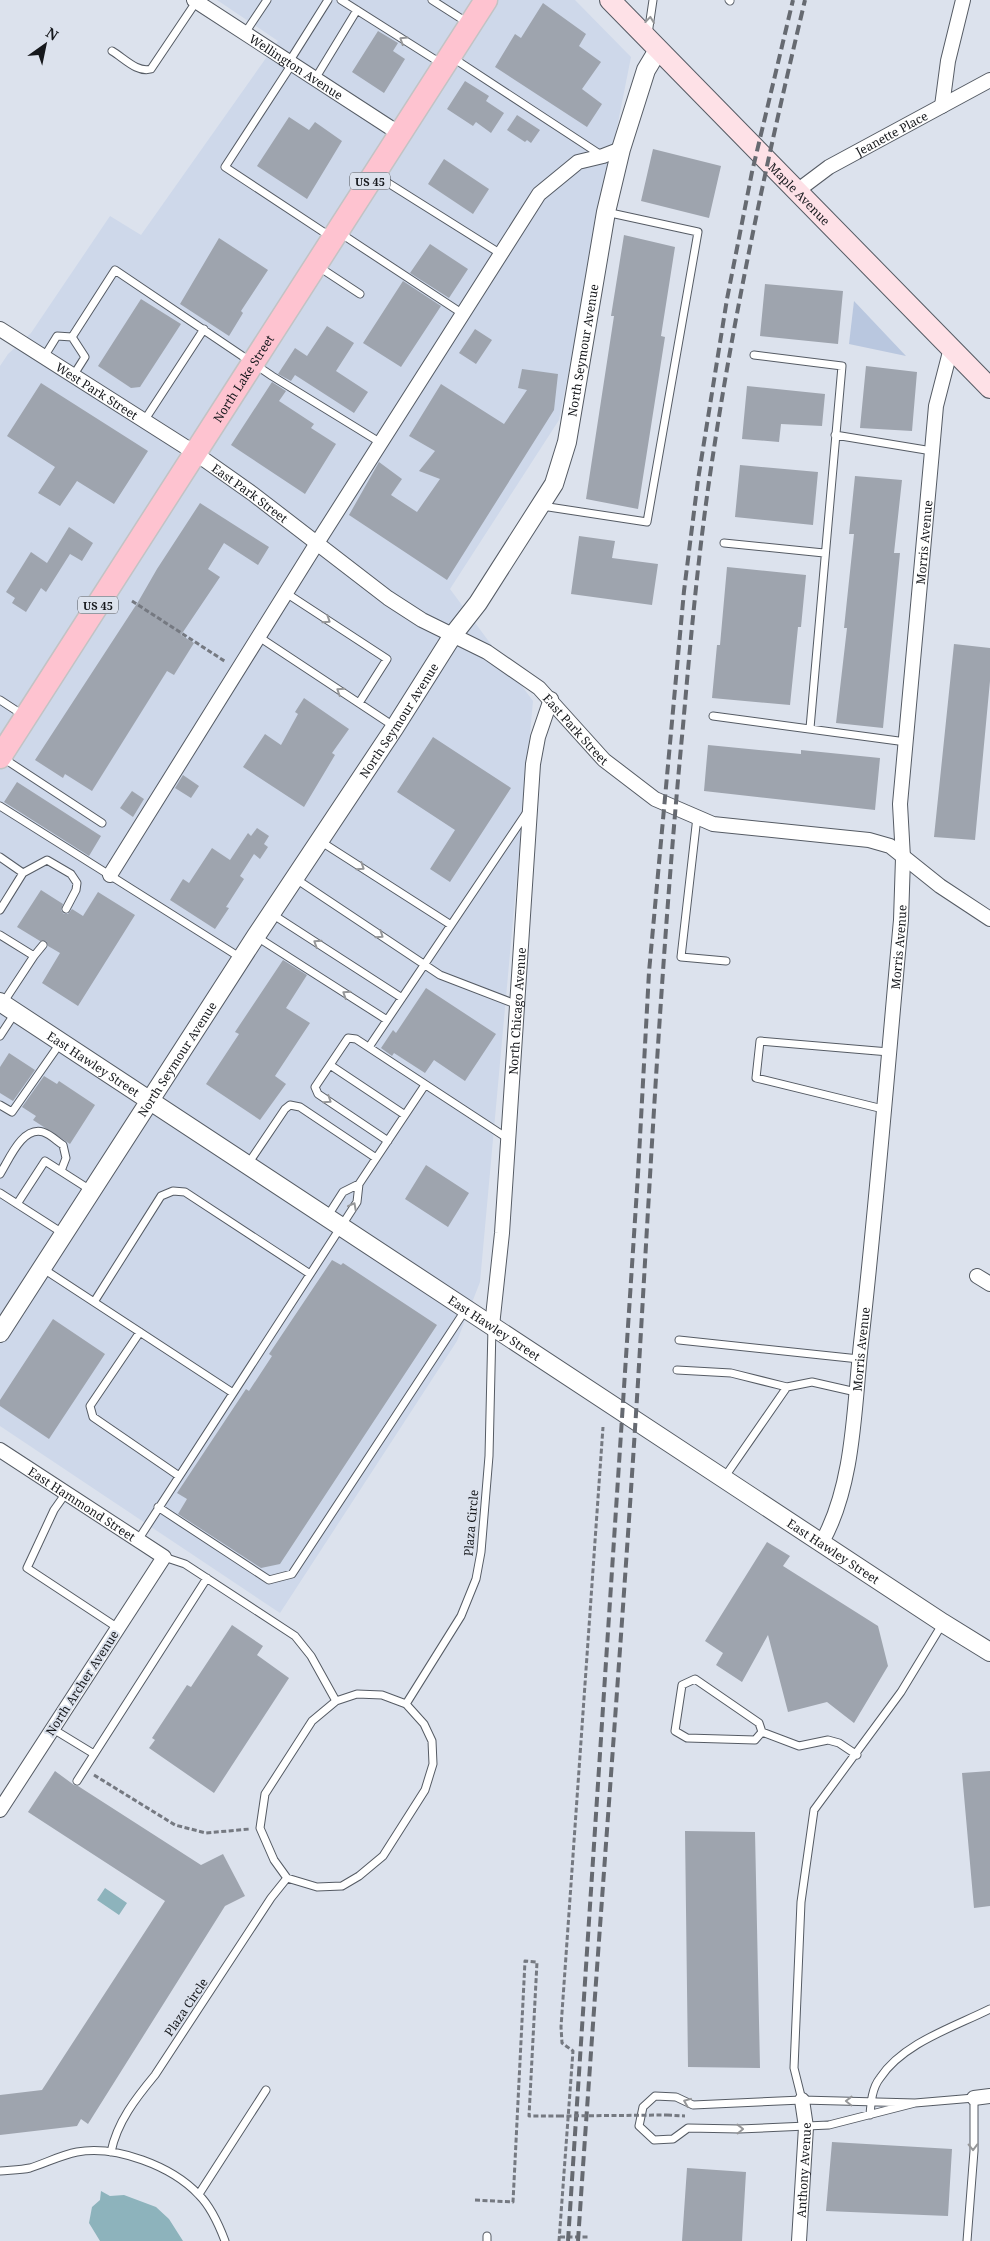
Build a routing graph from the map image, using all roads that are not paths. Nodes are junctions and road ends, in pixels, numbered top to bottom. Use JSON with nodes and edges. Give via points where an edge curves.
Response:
{"nodes":[{"id":1,"x":267,"y":0,"type":"edge"},
{"id":2,"x":328,"y":0,"type":"edge"},
{"id":3,"x":340,"y":0,"type":"edge"},
{"id":4,"x":432,"y":0,"type":"edge"},
{"id":5,"x":486,"y":0,"type":"edge"},
{"id":6,"x":610,"y":0,"type":"edge"},
{"id":7,"x":653,"y":0,"type":"edge"},
{"id":8,"x":963,"y":0,"type":"edge"},
{"id":9,"x":199,"y":2,"type":"edge"},
{"id":10,"x":357,"y":10,"type":"junction"},
{"id":11,"x":471,"y":24,"type":"junction"},
{"id":12,"x":244,"y":33,"type":"junction"},
{"id":13,"x":653,"y":45,"type":"junction"},
{"id":14,"x":112,"y":51,"type":"dead end"},
{"id":15,"x":447,"y":61,"type":"junction"},
{"id":16,"x":290,"y":63,"type":"junction"},
{"id":17,"x":315,"y":79,"type":"junction"},
{"id":18,"x":990,"y":80,"type":"edge"},
{"id":19,"x":942,"y":106,"type":"junction"},
{"id":20,"x":400,"y":134,"type":"junction"},
{"id":21,"x":621,"y":149,"type":"junction"},
{"id":22,"x":603,"y":156,"type":"junction"},
{"id":23,"x":374,"y":174,"type":"junction"},
{"id":24,"x":797,"y":191,"type":"junction"},
{"id":25,"x":606,"y":212,"type":"junction"},
{"id":26,"x":336,"y":235,"type":"junction"},
{"id":27,"x":501,"y":254,"type":"junction"},
{"id":28,"x":316,"y":265,"type":"junction"},
{"id":29,"x":360,"y":294,"type":"dead end"},
{"id":30,"x":463,"y":314,"type":"junction"},
{"id":31,"x":0,"y":329,"type":"edge"},
{"id":32,"x":204,"y":329,"type":"junction"},
{"id":33,"x":72,"y":336,"type":"junction"},
{"id":34,"x":951,"y":348,"type":"junction"},
{"id":35,"x":754,"y":355,"type":"dead end"},
{"id":36,"x":44,"y":357,"type":"junction"},
{"id":37,"x":253,"y":363,"type":"junction"},
{"id":38,"x":73,"y":376,"type":"junction"},
{"id":39,"x":990,"y":388,"type":"edge"},
{"id":40,"x":144,"y":421,"type":"junction"},
{"id":41,"x":835,"y":435,"type":"junction"},
{"id":42,"x":381,"y":443,"type":"junction"},
{"id":43,"x":932,"y":451,"type":"junction"},
{"id":44,"x":195,"y":453,"type":"junction"},
{"id":45,"x":540,"y":505,"type":"junction"},
{"id":46,"x":724,"y":543,"type":"dead end"},
{"id":47,"x":317,"y":544,"type":"junction"},
{"id":48,"x":824,"y":553,"type":"junction"},
{"id":49,"x":286,"y":593,"type":"junction"},
{"id":50,"x":453,"y":635,"type":"junction"},
{"id":51,"x":258,"y":637,"type":"junction"},
{"id":52,"x":550,"y":699,"type":"junction"},
{"id":53,"x":0,"y":700,"type":"edge"},
{"id":54,"x":359,"y":703,"type":"junction"},
{"id":55,"x":713,"y":716,"type":"dead end"},
{"id":56,"x":26,"y":717,"type":"junction"},
{"id":57,"x":395,"y":727,"type":"junction"},
{"id":58,"x":810,"y":728,"type":"junction"},
{"id":59,"x":906,"y":742,"type":"junction"},
{"id":60,"x":0,"y":756,"type":"edge"},
{"id":61,"x":0,"y":806,"type":"edge"},
{"id":62,"x":530,"y":807,"type":"junction"},
{"id":63,"x":697,"y":817,"type":"junction"},
{"id":64,"x":102,"y":823,"type":"dead end"},
{"id":65,"x":320,"y":841,"type":"junction"},
{"id":66,"x":0,"y":857,"type":"edge"},
{"id":67,"x":903,"y":858,"type":"junction"},
{"id":68,"x":23,"y":873,"type":"junction"},
{"id":69,"x":110,"y":875,"type":"junction"},
{"id":70,"x":296,"y":880,"type":"junction"},
{"id":71,"x":66,"y":909,"type":"dead end"},
{"id":72,"x":0,"y":910,"type":"edge"},
{"id":73,"x":272,"y":914,"type":"junction"},
{"id":74,"x":990,"y":919,"type":"edge"},
{"id":75,"x":451,"y":925,"type":"junction"},
{"id":76,"x":0,"y":935,"type":"edge"},
{"id":77,"x":256,"y":936,"type":"junction"},
{"id":78,"x":43,"y":945,"type":"dead end"},
{"id":79,"x":34,"y":956,"type":"junction"},
{"id":80,"x":242,"y":959,"type":"junction"},
{"id":81,"x":726,"y":961,"type":"dead end"},
{"id":82,"x":424,"y":964,"type":"junction"},
{"id":83,"x":402,"y":998,"type":"junction"},
{"id":84,"x":518,"y":1005,"type":"junction"},
{"id":85,"x":6,"y":1006,"type":"edge"},
{"id":86,"x":387,"y":1020,"type":"junction"},
{"id":87,"x":0,"y":1036,"type":"edge"},
{"id":88,"x":60,"y":1042,"type":"junction"},
{"id":89,"x":368,"y":1047,"type":"junction"},
{"id":90,"x":889,"y":1052,"type":"junction"},
{"id":91,"x":330,"y":1065,"type":"junction"},
{"id":92,"x":425,"y":1085,"type":"junction"},
{"id":93,"x":150,"y":1101,"type":"junction"},
{"id":94,"x":0,"y":1105,"type":"edge"},
{"id":95,"x":883,"y":1109,"type":"junction"},
{"id":96,"x":405,"y":1115,"type":"junction"},
{"id":97,"x":508,"y":1138,"type":"junction"},
{"id":98,"x":388,"y":1141,"type":"junction"},
{"id":99,"x":376,"y":1158,"type":"junction"},
{"id":100,"x":247,"y":1164,"type":"junction"},
{"id":101,"x":61,"y":1171,"type":"junction"},
{"id":102,"x":0,"y":1174,"type":"edge"},
{"id":103,"x":359,"y":1184,"type":"junction"},
{"id":104,"x":92,"y":1191,"type":"junction"},
{"id":105,"x":0,"y":1193,"type":"edge"},
{"id":106,"x":18,"y":1204,"type":"junction"},
{"id":107,"x":334,"y":1221,"type":"junction"},
{"id":108,"x":64,"y":1234,"type":"junction"},
{"id":109,"x":42,"y":1268,"type":"junction"},
{"id":110,"x":310,"y":1274,"type":"junction"},
{"id":111,"x":977,"y":1276,"type":"dead end"},
{"id":112,"x":990,"y":1284,"type":"edge"},
{"id":113,"x":94,"y":1302,"type":"junction"},
{"id":114,"x":466,"y":1308,"type":"junction"},
{"id":115,"x":492,"y":1326,"type":"junction"},
{"id":116,"x":140,"y":1332,"type":"junction"},
{"id":117,"x":0,"y":1333,"type":"edge"},
{"id":118,"x":679,"y":1340,"type":"dead end"},
{"id":119,"x":860,"y":1359,"type":"junction"},
{"id":120,"x":677,"y":1370,"type":"dead end"},
{"id":121,"x":787,"y":1386,"type":"junction"},
{"id":122,"x":856,"y":1392,"type":"junction"},
{"id":123,"x":233,"y":1393,"type":"junction"},
{"id":124,"x":0,"y":1450,"type":"edge"},
{"id":125,"x":179,"y":1476,"type":"junction"},
{"id":126,"x":724,"y":1478,"type":"junction"},
{"id":127,"x":66,"y":1493,"type":"junction"},
{"id":128,"x":158,"y":1507,"type":"junction"},
{"id":129,"x":138,"y":1540,"type":"junction"},
{"id":130,"x":822,"y":1542,"type":"junction"},
{"id":131,"x":164,"y":1557,"type":"junction"},
{"id":132,"x":206,"y":1578,"type":"junction"},
{"id":133,"x":943,"y":1623,"type":"junction"},
{"id":134,"x":118,"y":1628,"type":"junction"},
{"id":135,"x":990,"y":1652,"type":"edge"},
{"id":136,"x":336,"y":1701,"type":"junction"},
{"id":137,"x":406,"y":1704,"type":"junction"},
{"id":138,"x":53,"y":1729,"type":"junction"},
{"id":139,"x":762,"y":1732,"type":"junction"},
{"id":140,"x":94,"y":1754,"type":"junction"},
{"id":141,"x":856,"y":1755,"type":"junction"},
{"id":142,"x":77,"y":1781,"type":"dead end"},
{"id":143,"x":0,"y":1810,"type":"edge"},
{"id":144,"x":287,"y":1878,"type":"junction"},
{"id":145,"x":990,"y":2009,"type":"edge"},
{"id":146,"x":266,"y":2090,"type":"dead end"},
{"id":147,"x":990,"y":2096,"type":"edge"},
{"id":148,"x":974,"y":2098,"type":"junction"},
{"id":149,"x":802,"y":2100,"type":"junction"},
{"id":150,"x":871,"y":2102,"type":"junction"},
{"id":151,"x":915,"y":2103,"type":"junction"},
{"id":152,"x":870,"y":2114,"type":"junction"},
{"id":153,"x":806,"y":2127,"type":"junction"},
{"id":154,"x":111,"y":2152,"type":"junction"},
{"id":155,"x":0,"y":2170,"type":"edge"},
{"id":156,"x":199,"y":2194,"type":"junction"},
{"id":157,"x":225,"y":2241,"type":"edge"},
{"id":158,"x":800,"y":2241,"type":"edge"},
{"id":159,"x":967,"y":2241,"type":"edge"}],
"edges":[{"from":1,"to":12,"type":"lane"},
{"from":2,"to":16,"type":"lane"},
{"from":3,"to":10,"type":"lane"},
{"from":4,"to":11,"type":"lane"},
{"from":5,"to":11,"type":"main road","name":"North Lake Street","number":"US 45"},
{"from":6,"to":13,"type":"main road","name":"Maple Avenue"},
{"from":13,"to":7,"type":"lane","one_way":true},
{"from":8,"to":19,"type":"street","via":[[948,60]]},
{"from":9,"to":12,"type":"street","name":"Wellington Avenue"},
{"from":9,"to":14,"type":"lane","via":[[151,69],[138,68]]},
{"from":15,"to":10,"type":"lane","one_way":true},
{"from":10,"to":17,"type":"lane"},
{"from":11,"to":15,"type":"main road","name":"North Lake Street","number":"US 45"},
{"from":12,"to":16,"type":"street","name":"Wellington Avenue"},
{"from":13,"to":21,"type":"street","name":"North Seymour Avenue"},
{"from":13,"to":24,"type":"main road","name":"Maple Avenue"},
{"from":15,"to":20,"type":"main road","name":"North Lake Street","number":"US 45"},
{"from":15,"to":22,"type":"lane"},
{"from":16,"to":17,"type":"street","name":"Wellington Avenue"},
{"from":16,"to":26,"type":"lane","via":[[225,167]]},
{"from":17,"to":20,"type":"street","name":"Wellington Avenue"},
{"from":18,"to":19,"type":"street","name":"Jeanette Place"},
{"from":19,"to":24,"type":"street","name":"Jeanette Place","via":[[829,167]]},
{"from":20,"to":23,"type":"main road","name":"North Lake Street","number":"US 45"},
{"from":21,"to":22,"type":"street"},
{"from":21,"to":25,"type":"street","name":"North Seymour Avenue"},
{"from":22,"to":27,"type":"street","via":[[578,162],[539,194]]},
{"from":23,"to":26,"type":"main road","name":"North Lake Street","number":"US 45"},
{"from":23,"to":27,"type":"lane"},
{"from":24,"to":34,"type":"main road","name":"Maple Avenue"},
{"from":25,"to":45,"type":"street","name":"North Seymour Avenue","via":[[567,442],[554,484]]},
{"from":25,"to":45,"type":"lane","via":[[698,232],[647,522]]},
{"from":26,"to":28,"type":"main road","name":"North Lake Street","number":"US 45"},
{"from":26,"to":30,"type":"lane"},
{"from":27,"to":30,"type":"street"},
{"from":28,"to":29,"type":"lane"},
{"from":28,"to":37,"type":"main road","name":"North Lake Street","number":"US 45"},
{"from":30,"to":42,"type":"street"},
{"from":31,"to":36,"type":"street","name":"West Park Street"},
{"from":32,"to":33,"type":"lane","via":[[114,270]]},
{"from":32,"to":37,"type":"lane"},
{"from":32,"to":40,"type":"lane"},
{"from":33,"to":36,"type":"lane","via":[[57,336]]},
{"from":33,"to":38,"type":"lane","via":[[85,357]]},
{"from":34,"to":39,"type":"main road","name":"Maple Avenue"},
{"from":34,"to":43,"type":"street","name":"Morris Avenue","via":[[936,406]]},
{"from":35,"to":41,"type":"lane","via":[[842,366]]},
{"from":36,"to":38,"type":"street","name":"West Park Street"},
{"from":37,"to":42,"type":"lane"},
{"from":37,"to":44,"type":"main road","name":"North Lake Street","number":"US 45"},
{"from":38,"to":40,"type":"street","name":"West Park Street"},
{"from":40,"to":44,"type":"street","name":"West Park Street"},
{"from":41,"to":43,"type":"lane"},
{"from":41,"to":48,"type":"lane"},
{"from":42,"to":47,"type":"street"},
{"from":43,"to":59,"type":"street","name":"Morris Avenue"},
{"from":44,"to":47,"type":"street","name":"East Park Street"},
{"from":44,"to":56,"type":"main road","name":"North Lake Street","number":"US 45"},
{"from":45,"to":50,"type":"street","name":"North Seymour Avenue","via":[[478,603]]},
{"from":46,"to":48,"type":"lane"},
{"from":47,"to":49,"type":"street"},
{"from":47,"to":50,"type":"street","name":"East Park Street","via":[[388,598]]},
{"from":48,"to":58,"type":"lane"},
{"from":49,"to":51,"type":"street"},
{"from":49,"to":54,"type":"lane","one_way":true,"via":[[386,659]]},
{"from":50,"to":52,"type":"street","name":"East Park Street","via":[[487,652]]},
{"from":50,"to":57,"type":"street","name":"North Seymour Avenue"},
{"from":54,"to":51,"type":"lane","one_way":true},
{"from":51,"to":69,"type":"street"},
{"from":52,"to":62,"type":"street","name":"North Chicago Avenue","via":[[532,764]]},
{"from":52,"to":63,"type":"street","name":"East Park Street","via":[[604,760],[655,799]]},
{"from":53,"to":56,"type":"lane"},
{"from":54,"to":57,"type":"lane"},
{"from":55,"to":58,"type":"lane"},
{"from":56,"to":60,"type":"main road","name":"North Lake Street","number":"US 45"},
{"from":57,"to":65,"type":"street","name":"North Seymour Avenue"},
{"from":58,"to":59,"type":"lane"},
{"from":59,"to":67,"type":"street","name":"Morris Avenue","via":[[900,804]]},
{"from":60,"to":64,"type":"lane"},
{"from":61,"to":69,"type":"lane"},
{"from":62,"to":75,"type":"lane"},
{"from":62,"to":84,"type":"street","name":"North Chicago Avenue"},
{"from":63,"to":67,"type":"street","name":"East Park Street","via":[[712,824],[869,840],[890,846]]},
{"from":63,"to":81,"type":"lane","via":[[682,957]]},
{"from":65,"to":70,"type":"street","name":"North Seymour Avenue"},
{"from":65,"to":75,"type":"lane","one_way":true},
{"from":66,"to":68,"type":"lane"},
{"from":67,"to":74,"type":"street","name":"East Park Street"},
{"from":67,"to":90,"type":"street","name":"Morris Avenue"},
{"from":68,"to":71,"type":"lane","via":[[47,860],[71,874],[77,883],[76,890]]},
{"from":68,"to":72,"type":"lane"},
{"from":69,"to":80,"type":"lane"},
{"from":70,"to":73,"type":"street","name":"North Seymour Avenue"},
{"from":70,"to":82,"type":"lane","one_way":true},
{"from":73,"to":77,"type":"street","name":"North Seymour Avenue"},
{"from":83,"to":73,"type":"lane","one_way":true},
{"from":75,"to":82,"type":"lane"},
{"from":76,"to":79,"type":"lane"},
{"from":77,"to":80,"type":"street","name":"North Seymour Avenue"},
{"from":86,"to":77,"type":"lane","one_way":true},
{"from":78,"to":79,"type":"lane"},
{"from":79,"to":85,"type":"lane"},
{"from":80,"to":93,"type":"street","name":"North Seymour Avenue"},
{"from":82,"to":83,"type":"lane"},
{"from":82,"to":84,"type":"lane","via":[[440,975]]},
{"from":83,"to":86,"type":"lane"},
{"from":84,"to":97,"type":"street","name":"North Chicago Avenue"},
{"from":85,"to":87,"type":"lane"},
{"from":85,"to":88,"type":"street","name":"East Hawley Street"},
{"from":86,"to":89,"type":"lane"},
{"from":88,"to":93,"type":"street","name":"East Hawley Street"},
{"from":88,"to":94,"type":"lane","via":[[12,1112]]},
{"from":89,"to":91,"type":"lane","via":[[348,1038]]},
{"from":89,"to":92,"type":"lane"},
{"from":90,"to":95,"type":"street","name":"Morris Avenue"},
{"from":90,"to":95,"type":"lane","via":[[760,1041],[756,1078]]},
{"from":91,"to":96,"type":"lane"},
{"from":91,"to":98,"type":"lane","one_way":true,"via":[[315,1087],[318,1094]]},
{"from":92,"to":96,"type":"lane"},
{"from":92,"to":97,"type":"lane"},
{"from":93,"to":100,"type":"street","name":"East Hawley Street"},
{"from":93,"to":104,"type":"street","name":"North Seymour Avenue"},
{"from":95,"to":119,"type":"street","name":"Morris Avenue"},
{"from":96,"to":98,"type":"lane"},
{"from":97,"to":115,"type":"street","name":"North Chicago Avenue"},
{"from":98,"to":99,"type":"lane"},
{"from":99,"to":100,"type":"lane","via":[[300,1107],[290,1105]]},
{"from":99,"to":103,"type":"lane"},
{"from":100,"to":107,"type":"street","name":"East Hawley Street"},
{"from":101,"to":102,"type":"lane","via":[[66,1158],[63,1145],[43,1132],[32,1132],[23,1138]]},
{"from":101,"to":104,"type":"lane"},
{"from":101,"to":106,"type":"lane","via":[[45,1161]]},
{"from":107,"to":103,"type":"lane","one_way":true,"via":[[357,1202]]},
{"from":103,"to":107,"type":"lane","via":[[343,1192]]},
{"from":104,"to":108,"type":"street","name":"North Seymour Avenue"},
{"from":105,"to":106,"type":"lane"},
{"from":106,"to":108,"type":"lane"},
{"from":107,"to":110,"type":"lane"},
{"from":107,"to":114,"type":"street","name":"East Hawley Street"},
{"from":108,"to":109,"type":"street","name":"North Seymour Avenue"},
{"from":109,"to":113,"type":"lane"},
{"from":109,"to":117,"type":"street","name":"North Seymour Avenue"},
{"from":110,"to":113,"type":"lane","via":[[185,1192],[173,1191],[161,1196]]},
{"from":110,"to":123,"type":"lane"},
{"from":111,"to":112,"type":"street"},
{"from":113,"to":116,"type":"lane"},
{"from":114,"to":115,"type":"street","name":"East Hawley Street"},
{"from":114,"to":128,"type":"lane","via":[[292,1574],[269,1580]]},
{"from":115,"to":126,"type":"street","name":"East Hawley Street"},
{"from":115,"to":137,"type":"lane","name":"Plaza Circle","via":[[488,1456],[476,1579],[461,1616]]},
{"from":116,"to":123,"type":"lane"},
{"from":116,"to":125,"type":"lane","via":[[90,1406],[93,1418]]},
{"from":118,"to":119,"type":"lane"},
{"from":119,"to":122,"type":"street","name":"Morris Avenue"},
{"from":120,"to":121,"type":"lane","via":[[731,1373]]},
{"from":121,"to":122,"type":"lane","via":[[812,1382]]},
{"from":121,"to":126,"type":"lane"},
{"from":122,"to":130,"type":"street","name":"Morris Avenue","via":[[840,1504]]},
{"from":123,"to":125,"type":"lane"},
{"from":124,"to":127,"type":"street","name":"East Hammond Street"},
{"from":125,"to":128,"type":"lane"},
{"from":126,"to":130,"type":"street","name":"East Hawley Street"},
{"from":127,"to":129,"type":"street","name":"East Hammond Street"},
{"from":127,"to":134,"type":"lane","via":[[54,1510],[27,1568]]},
{"from":128,"to":129,"type":"lane"},
{"from":129,"to":131,"type":"street","name":"East Hammond Street"},
{"from":130,"to":133,"type":"street","name":"East Hawley Street"},
{"from":131,"to":132,"type":"lane","via":[[185,1564]]},
{"from":131,"to":134,"type":"street","name":"North Archer Avenue"},
{"from":132,"to":136,"type":"lane","via":[[295,1636],[311,1656]]},
{"from":132,"to":140,"type":"lane"},
{"from":133,"to":135,"type":"street","name":"East Hawley Street"},
{"from":133,"to":141,"type":"lane","via":[[901,1692]]},
{"from":134,"to":138,"type":"street","name":"North Archer Avenue"},
{"from":136,"to":137,"type":"lane","via":[[357,1694],[382,1695]]},
{"from":136,"to":144,"type":"lane","via":[[312,1721],[265,1794],[260,1828],[274,1860]]},
{"from":137,"to":144,"type":"lane","via":[[424,1724],[432,1741],[433,1764],[425,1790],[383,1856],[342,1886],[317,1887]]},
{"from":138,"to":140,"type":"lane"},
{"from":138,"to":143,"type":"street","name":"North Archer Avenue"},
{"from":139,"to":139,"type":"lane","via":[[759,1723],[695,1679],[682,1685],[674,1731],[687,1738],[755,1740]]},
{"from":139,"to":141,"type":"lane","via":[[799,1746],[828,1740],[839,1743]]},
{"from":140,"to":142,"type":"lane"},
{"from":141,"to":149,"type":"lane","via":[[814,1810],[800,1922],[794,2068]]},
{"from":144,"to":154,"type":"lane","name":"Plaza Circle","via":[[155,2075],[136,2098],[114,2135]]},
{"from":145,"to":150,"type":"lane","via":[[908,2050],[879,2078]]},
{"from":146,"to":156,"type":"lane"},
{"from":147,"to":148,"type":"street"},
{"from":148,"to":151,"type":"lane"},
{"from":148,"to":159,"type":"lane","one_way":true,"via":[[974,2151]]},
{"from":150,"to":149,"type":"lane","one_way":true},
{"from":149,"to":153,"type":"street","name":"Anthony Avenue"},
{"from":149,"to":153,"type":"lane","one_way":true,"via":[[693,2105],[676,2097],[655,2096],[643,2107],[639,2126],[654,2140],[672,2139],[688,2128]]},
{"from":150,"to":151,"type":"lane"},
{"from":150,"to":152,"type":"lane"},
{"from":151,"to":152,"type":"lane"},
{"from":152,"to":153,"type":"lane","via":[[829,2125]]},
{"from":153,"to":158,"type":"street","name":"Anthony Avenue"},
{"from":154,"to":155,"type":"lane","via":[[78,2152],[28,2168]]},
{"from":154,"to":156,"type":"lane","via":[[140,2158],[176,2176]]},
{"from":156,"to":157,"type":"lane"}]}
